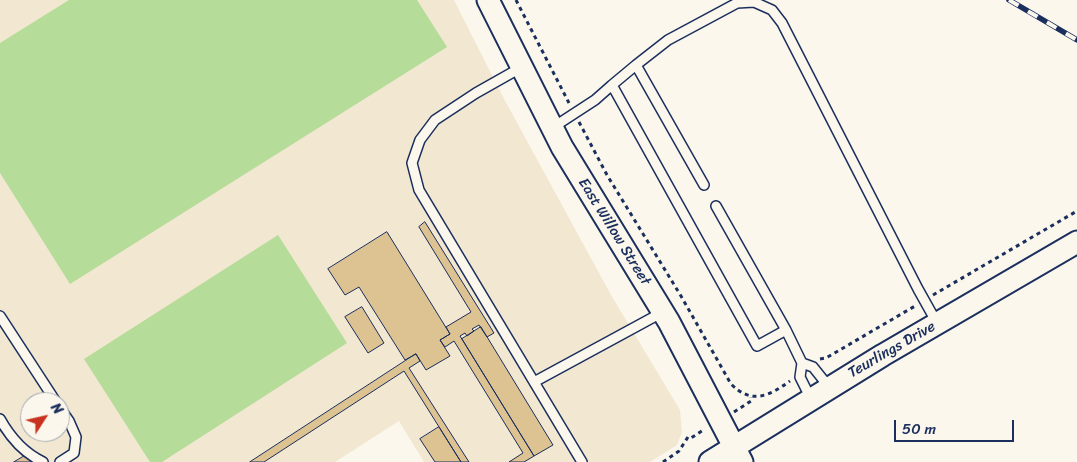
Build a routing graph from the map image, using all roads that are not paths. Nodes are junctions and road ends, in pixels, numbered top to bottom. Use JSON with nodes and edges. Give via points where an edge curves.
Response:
{"nodes":[{"id":1,"x":488,"y":0,"type":"edge"},
{"id":2,"x":636,"y":64,"type":"junction"},
{"id":3,"x":522,"y":67,"type":"junction"},
{"id":4,"x":612,"y":85,"type":"junction"},
{"id":5,"x":552,"y":128,"type":"junction"},
{"id":6,"x":704,"y":185,"type":"dead end"},
{"id":7,"x":716,"y":206,"type":"dead end"},
{"id":8,"x":1077,"y":242,"type":"edge"},
{"id":9,"x":664,"y":312,"type":"junction"},
{"id":10,"x":0,"y":316,"type":"edge"},
{"id":11,"x":937,"y":324,"type":"junction"},
{"id":12,"x":786,"y":330,"type":"junction"},
{"id":13,"x":802,"y":363,"type":"junction"},
{"id":14,"x":534,"y":382,"type":"junction"},
{"id":15,"x":829,"y":387,"type":"junction"},
{"id":16,"x":49,"y":392,"type":"edge"},
{"id":17,"x":811,"y":399,"type":"junction"},
{"id":18,"x":0,"y":419,"type":"edge"},
{"id":19,"x":70,"y":425,"type":"edge"},
{"id":20,"x":738,"y":454,"type":"edge"},
{"id":21,"x":43,"y":462,"type":"edge"},
{"id":22,"x":60,"y":462,"type":"edge"},
{"id":23,"x":582,"y":462,"type":"edge"},
{"id":24,"x":710,"y":462,"type":"edge"}],
"edges":[{"from":1,"to":3,"type":"street","name":"East Willow Street"},
{"from":2,"to":4,"type":"lane"},
{"from":2,"to":6,"type":"lane"},
{"from":2,"to":11,"type":"lane","via":[[668,40],[737,3],[754,2],[772,10],[782,23]]},
{"from":3,"to":5,"type":"street","name":"East Willow Street"},
{"from":3,"to":14,"type":"lane","via":[[435,120],[420,140],[412,163],[419,190]]},
{"from":4,"to":5,"type":"lane"},
{"from":4,"to":12,"type":"lane","via":[[756,346]]},
{"from":5,"to":9,"type":"street","name":"East Willow Street"},
{"from":7,"to":12,"type":"lane"},
{"from":8,"to":11,"type":"street","name":"Teurlings Drive"},
{"from":9,"to":14,"type":"lane"},
{"from":9,"to":20,"type":"street","name":"East Willow Street"},
{"from":10,"to":16,"type":"lane"},
{"from":11,"to":15,"type":"street","name":"Teurlings Drive"},
{"from":12,"to":13,"type":"lane"},
{"from":13,"to":15,"type":"lane","via":[[813,368]]},
{"from":13,"to":17,"type":"lane","via":[[800,377]]},
{"from":14,"to":23,"type":"lane"},
{"from":15,"to":17,"type":"street","name":"Teurlings Drive"},
{"from":17,"to":20,"type":"street","name":"Teurlings Drive"},
{"from":18,"to":21,"type":"lane","via":[[8,434]]},
{"from":19,"to":22,"type":"lane","via":[[76,437],[74,453]]},
{"from":20,"to":24,"type":"street","name":"Teurlings Drive"}]}
